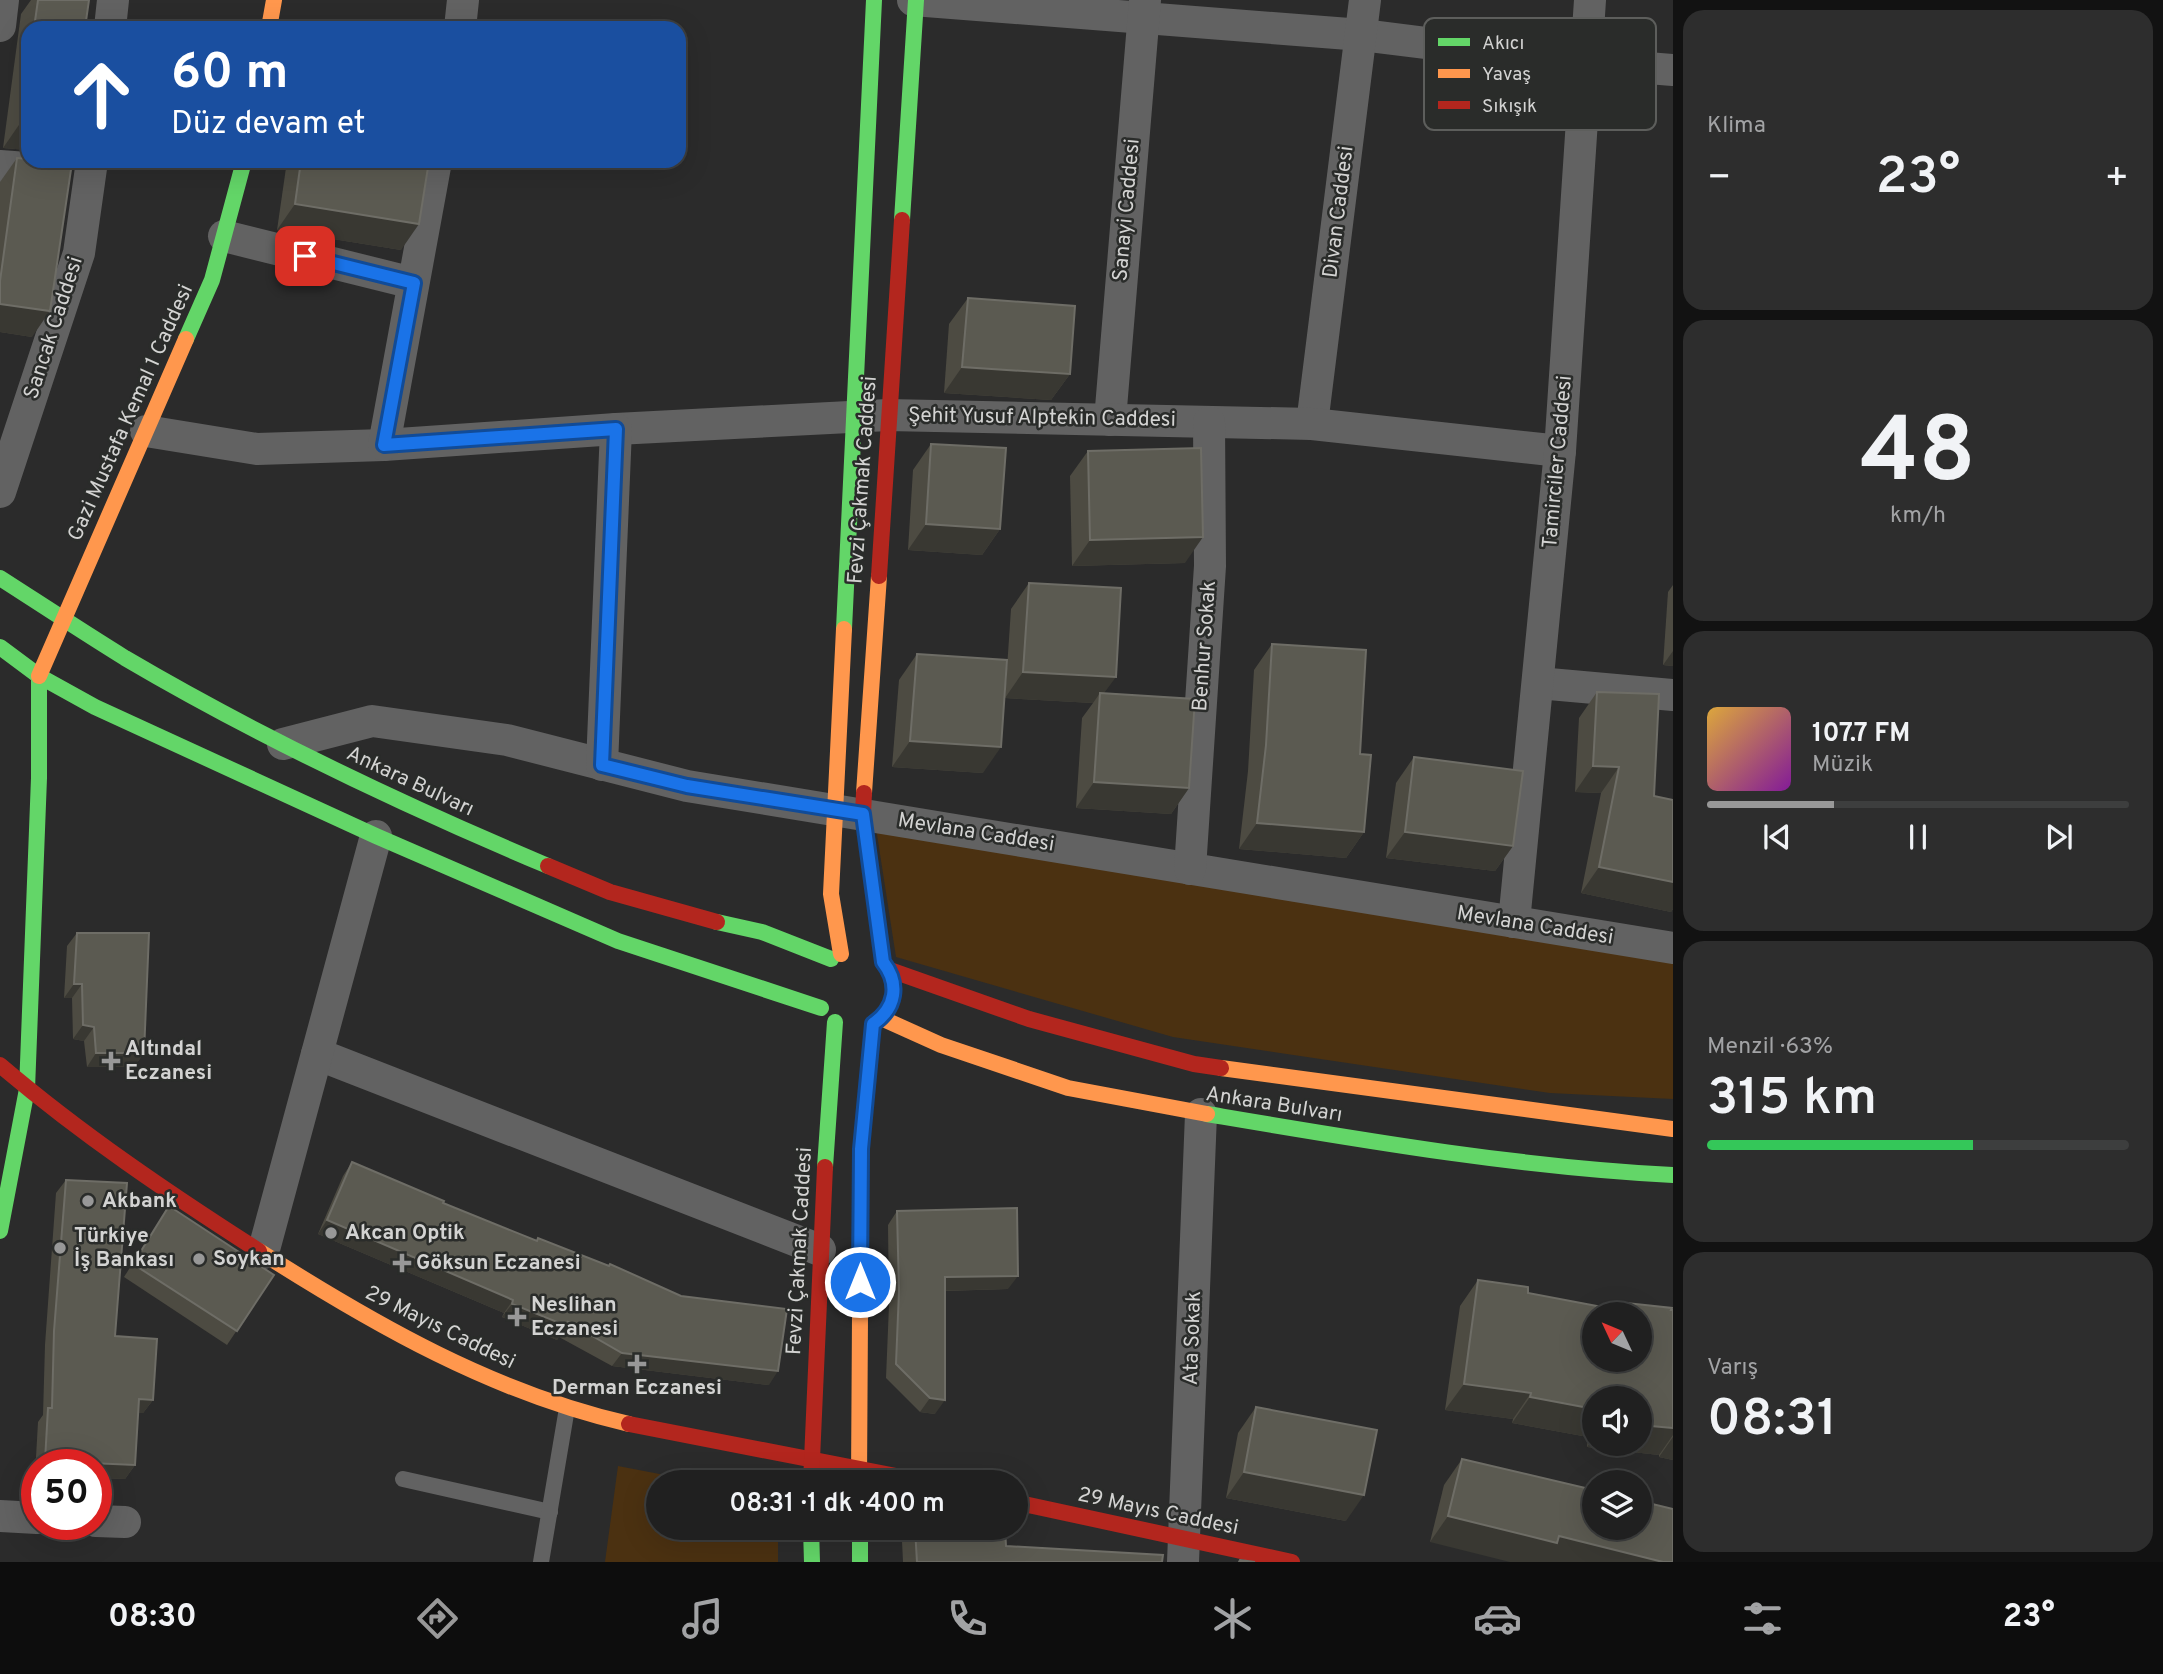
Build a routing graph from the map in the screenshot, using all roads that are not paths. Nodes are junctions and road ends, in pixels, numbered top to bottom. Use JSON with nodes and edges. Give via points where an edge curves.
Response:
{"nodes":[{"id":1,"x":3,"y":0,"type":"edge"},
{"id":2,"x":113,"y":0,"type":"edge"},
{"id":3,"x":274,"y":0,"type":"edge"},
{"id":4,"x":463,"y":0,"type":"edge"},
{"id":5,"x":874,"y":0,"type":"edge"},
{"id":6,"x":915,"y":0,"type":"edge"},
{"id":7,"x":1365,"y":0,"type":"edge"},
{"id":8,"x":1590,"y":0,"type":"edge"},
{"id":9,"x":1144,"y":9,"type":"edge"},
{"id":10,"x":1589,"y":18,"type":"edge"},
{"id":11,"x":111,"y":21,"type":"edge"},
{"id":12,"x":270,"y":21,"type":"edge"},
{"id":13,"x":461,"y":21,"type":"edge"},
{"id":14,"x":0,"y":26,"type":"edge"},
{"id":15,"x":1362,"y":35,"type":"junction"},
{"id":16,"x":1424,"y":43,"type":"edge"},
{"id":17,"x":1582,"y":130,"type":"edge"},
{"id":18,"x":0,"y":166,"type":"edge"},
{"id":19,"x":21,"y":166,"type":"edge"},
{"id":20,"x":91,"y":168,"type":"edge"},
{"id":21,"x":242,"y":168,"type":"edge"},
{"id":22,"x":435,"y":168,"type":"edge"},
{"id":23,"x":224,"y":236,"type":"junction"},
{"id":24,"x":414,"y":283,"type":"junction"},
{"id":25,"x":13,"y":410,"type":"edge"},
{"id":26,"x":888,"y":415,"type":"junction"},
{"id":27,"x":854,"y":416,"type":"junction"},
{"id":28,"x":1110,"y":421,"type":"junction"},
{"id":29,"x":1209,"y":422,"type":"junction"},
{"id":30,"x":1312,"y":424,"type":"junction"},
{"id":31,"x":616,"y":429,"type":"junction"},
{"id":32,"x":146,"y":430,"type":"junction"},
{"id":33,"x":384,"y":445,"type":"junction"},
{"id":34,"x":1560,"y":451,"type":"junction"},
{"id":35,"x":0,"y":492,"type":"edge"},
{"id":36,"x":0,"y":578,"type":"edge"},
{"id":37,"x":63,"y":620,"type":"junction"},
{"id":38,"x":0,"y":647,"type":"edge"},
{"id":39,"x":39,"y":676,"type":"junction"},
{"id":40,"x":1538,"y":683,"type":"junction"},
{"id":41,"x":1673,"y":695,"type":"edge"},
{"id":42,"x":283,"y":744,"type":"junction"},
{"id":43,"x":602,"y":765,"type":"junction"},
{"id":44,"x":849,"y":812,"type":"junction"},
{"id":45,"x":376,"y":836,"type":"junction"},
{"id":46,"x":1190,"y":869,"type":"junction"},
{"id":47,"x":1514,"y":922,"type":"junction"},
{"id":48,"x":1673,"y":948,"type":"edge"},
{"id":49,"x":847,"y":954,"type":"junction"},
{"id":50,"x":886,"y":966,"type":"junction"},
{"id":51,"x":821,"y":1008,"type":"junction"},
{"id":52,"x":877,"y":1021,"type":"junction"},
{"id":53,"x":835,"y":1022,"type":"junction"},
{"id":54,"x":317,"y":1054,"type":"junction"},
{"id":55,"x":0,"y":1065,"type":"edge"},
{"id":56,"x":27,"y":1089,"type":"junction"},
{"id":57,"x":1202,"y":1114,"type":"junction"},
{"id":58,"x":1673,"y":1129,"type":"edge"},
{"id":59,"x":1673,"y":1175,"type":"edge"},
{"id":60,"x":0,"y":1231,"type":"edge"},
{"id":61,"x":820,"y":1250,"type":"junction"},
{"id":62,"x":263,"y":1253,"type":"junction"},
{"id":63,"x":567,"y":1408,"type":"junction"},
{"id":64,"x":811,"y":1458,"type":"junction"},
{"id":65,"x":811,"y":1470,"type":"edge"},
{"id":66,"x":845,"y":1470,"type":"edge"},
{"id":67,"x":859,"y":1470,"type":"edge"},
{"id":68,"x":403,"y":1479,"type":"dead end"},
{"id":69,"x":1028,"y":1506,"type":"edge"},
{"id":70,"x":550,"y":1512,"type":"junction"},
{"id":71,"x":0,"y":1516,"type":"edge"},
{"id":72,"x":21,"y":1517,"type":"edge"},
{"id":73,"x":811,"y":1540,"type":"edge"},
{"id":74,"x":860,"y":1540,"type":"edge"},
{"id":75,"x":1184,"y":1551,"type":"edge"},
{"id":76,"x":541,"y":1562,"type":"edge"},
{"id":77,"x":812,"y":1562,"type":"edge"},
{"id":78,"x":860,"y":1562,"type":"edge"},
{"id":79,"x":1292,"y":1562,"type":"edge"}],
"edges":[{"from":1,"to":14,"type":"street"},
{"from":2,"to":11,"type":"street"},
{"from":3,"to":12,"type":"main road"},
{"from":4,"to":13,"type":"street"},
{"from":5,"to":27,"type":"main road","name":"Fevzi Çakmak Caddesi"},
{"from":6,"to":9,"type":"street"},
{"from":6,"to":26,"type":"main road","name":"Fevzi Çakmak Caddesi"},
{"from":7,"to":15,"type":"street","name":"Divan Caddesi"},
{"from":8,"to":10,"type":"street","name":"Tamirciler Caddesi"},
{"from":9,"to":15,"type":"street"},
{"from":9,"to":28,"type":"street","name":"Sanayi Caddesi"},
{"from":15,"to":16,"type":"street"},
{"from":15,"to":30,"type":"street","name":"Divan Caddesi"},
{"from":17,"to":34,"type":"street","name":"Tamirciler Caddesi"},
{"from":18,"to":19,"type":"street"},
{"from":20,"to":25,"type":"street","name":"Sancak Caddesi","via":[[79,253]]},
{"from":21,"to":23,"type":"main road","name":"Gazi Mustafa Kemal 1 Caddesi"},
{"from":22,"to":24,"type":"street"},
{"from":23,"to":24,"type":"street"},
{"from":23,"to":32,"type":"main road","name":"Gazi Mustafa Kemal 1 Caddesi","via":[[212,280]]},
{"from":24,"to":33,"type":"street"},
{"from":25,"to":35,"type":"street","name":"Sancak Caddesi"},
{"from":26,"to":27,"type":"street","name":"Şehit Yusuf Alptekin Caddesi"},
{"from":26,"to":28,"type":"street","name":"Şehit Yusuf Alptekin Caddesi"},
{"from":26,"to":44,"type":"main road","name":"Fevzi Çakmak Caddesi"},
{"from":27,"to":31,"type":"street","name":"Şehit Yusuf Alptekin Caddesi"},
{"from":27,"to":44,"type":"main road","name":"Fevzi Çakmak Caddesi"},
{"from":28,"to":29,"type":"street","name":"Şehit Yusuf Alptekin Caddesi"},
{"from":29,"to":30,"type":"street","name":"Şehit Yusuf Alptekin Caddesi"},
{"from":29,"to":46,"type":"street","name":"Benhur Sokak","via":[[1210,566]]},
{"from":30,"to":34,"type":"street","name":"Şehit Yusuf Alptekin Caddesi"},
{"from":31,"to":33,"type":"street","name":"Şehit Yusuf Alptekin Caddesi"},
{"from":31,"to":43,"type":"street"},
{"from":32,"to":33,"type":"street","name":"Şehit Yusuf Alptekin Caddesi","via":[[257,449]]},
{"from":32,"to":37,"type":"main road","name":"Gazi Mustafa Kemal 1 Caddesi"},
{"from":34,"to":40,"type":"street","name":"Tamirciler Caddesi"},
{"from":36,"to":37,"type":"main road","name":"Ankara Bulvarı"},
{"from":37,"to":39,"type":"main road","name":"Gazi Mustafa Kemal 1 Caddesi"},
{"from":37,"to":42,"type":"main road","name":"Ankara Bulvarı"},
{"from":38,"to":39,"type":"main road"},
{"from":39,"to":45,"type":"main road","via":[[139,728]]},
{"from":39,"to":56,"type":"main road"},
{"from":40,"to":41,"type":"street"},
{"from":40,"to":47,"type":"street","name":"Tamirciler Caddesi"},
{"from":42,"to":43,"type":"street","name":"Mevlana Caddesi","via":[[372,721],[507,740]]},
{"from":42,"to":49,"type":"main road","name":"Ankara Bulvarı","via":[[436,819],[610,892]]},
{"from":43,"to":44,"type":"street","name":"Mevlana Caddesi","via":[[687,786]]},
{"from":44,"to":46,"type":"street","name":"Mevlana Caddesi"},
{"from":44,"to":49,"type":"main road","name":"Fevzi Çakmak Caddesi","via":[[831,894]]},
{"from":44,"to":50,"type":"main road","name":"Fevzi Çakmak Caddesi"},
{"from":45,"to":51,"type":"main road","via":[[618,941]]},
{"from":45,"to":54,"type":"street"},
{"from":46,"to":47,"type":"street","name":"Mevlana Caddesi"},
{"from":47,"to":48,"type":"street","name":"Mevlana Caddesi"},
{"from":49,"to":50,"type":"main road"},
{"from":49,"to":51,"type":"main road","via":[[824,967],[818,983]]},
{"from":50,"to":52,"type":"main road","via":[[893,997]]},
{"from":50,"to":58,"type":"main road","name":"Ankara Bulvarı","via":[[1029,1019],[1194,1064]]},
{"from":51,"to":53,"type":"main road"},
{"from":52,"to":53,"type":"main road","via":[[854,1029]]},
{"from":52,"to":57,"type":"main road","name":"Ankara Bulvarı","via":[[1068,1088]]},
{"from":52,"to":67,"type":"main road","via":[[861,1149]]},
{"from":53,"to":61,"type":"main road","name":"Fevzi Çakmak Caddesi"},
{"from":54,"to":61,"type":"street"},
{"from":54,"to":62,"type":"street"},
{"from":55,"to":56,"type":"main road","name":"29 Mayıs Caddesi"},
{"from":56,"to":60,"type":"main road"},
{"from":56,"to":62,"type":"main road","name":"29 Mayıs Caddesi","via":[[102,1147]]},
{"from":57,"to":59,"type":"main road","name":"Ankara Bulvarı","via":[[1395,1146]]},
{"from":57,"to":75,"type":"street","name":"Ata Sokak"},
{"from":61,"to":64,"type":"main road","name":"Fevzi Çakmak Caddesi"},
{"from":62,"to":63,"type":"main road","name":"29 Mayıs Caddesi","via":[[354,1309],[458,1363]]},
{"from":63,"to":64,"type":"main road","name":"29 Mayıs Caddesi","via":[[652,1429]]},
{"from":63,"to":70,"type":"lane"},
{"from":64,"to":65,"type":"main road","name":"Fevzi Çakmak Caddesi"},
{"from":64,"to":66,"type":"main road","name":"29 Mayıs Caddesi"},
{"from":68,"to":70,"type":"lane"},
{"from":69,"to":75,"type":"main road","name":"29 Mayıs Caddesi"},
{"from":70,"to":76,"type":"lane"},
{"from":71,"to":72,"type":"street"},
{"from":73,"to":77,"type":"main road"},
{"from":74,"to":78,"type":"main road"},
{"from":75,"to":79,"type":"main road","name":"29 Mayıs Caddesi"}]}
